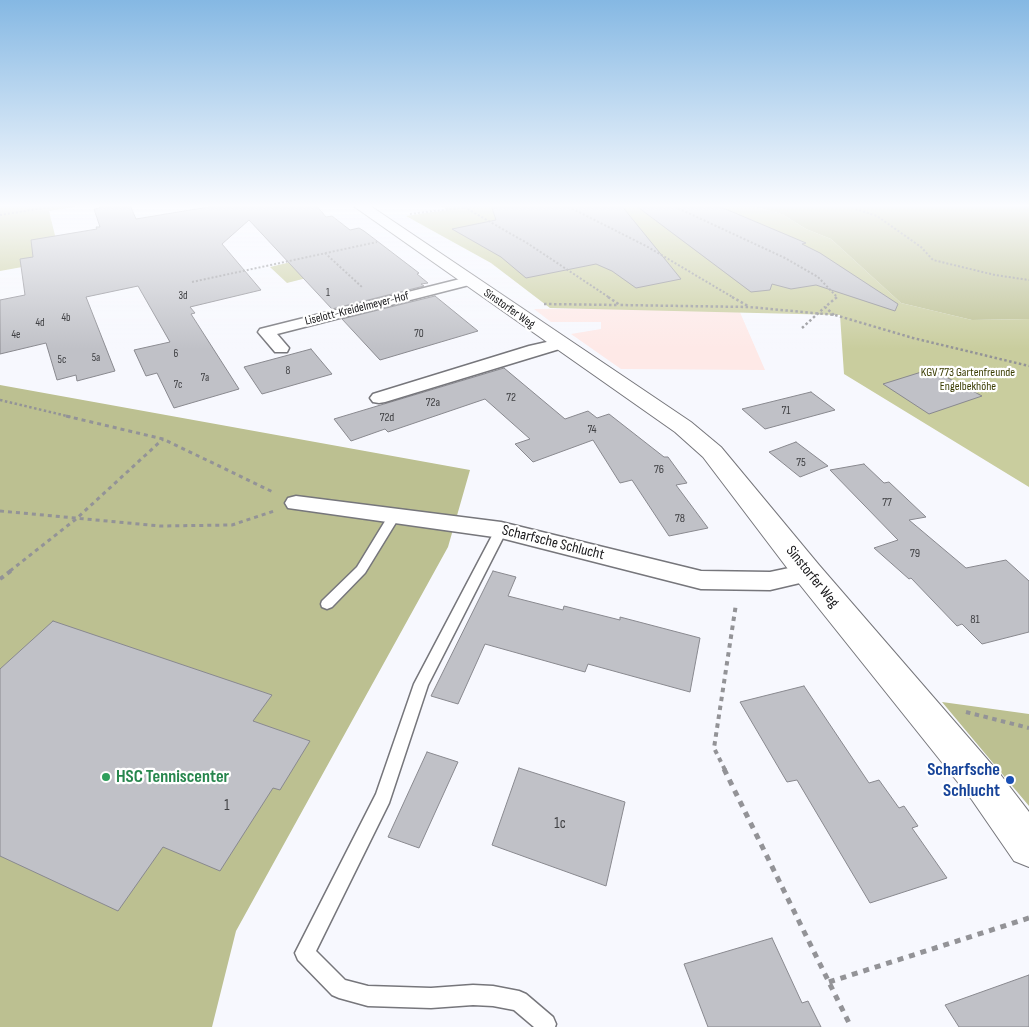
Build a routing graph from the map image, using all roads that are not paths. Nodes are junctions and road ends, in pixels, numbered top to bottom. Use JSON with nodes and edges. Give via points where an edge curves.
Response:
{"nodes":[{"id":1,"x":436,"y":253,"type":"edge"},
{"id":2,"x":468,"y":281,"type":"junction"},
{"id":3,"x":560,"y":344,"type":"junction"},
{"id":4,"x":280,"y":348,"type":"dead end"},
{"id":5,"x":379,"y":398,"type":"dead end"},
{"id":6,"x":296,"y":503,"type":"road end"},
{"id":7,"x":394,"y":516,"type":"junction"},
{"id":8,"x":501,"y":530,"type":"junction"},
{"id":9,"x":808,"y":573,"type":"junction"},
{"id":10,"x":327,"y":604,"type":"dead end"},
{"id":11,"x":1029,"y":846,"type":"edge"},
{"id":12,"x":546,"y":1024,"type":"dead end"}],
"edges":[{"from":1,"to":2,"type":"street","name":"Sinstorfer Weg"},
{"from":2,"to":3,"type":"street","name":"Sinstorfer Weg"},
{"from":2,"to":4,"type":"street","name":"Liselott-Kreidelmeyer-Hof","via":[[266,332]]},
{"from":3,"to":5,"type":"street","name":"Sinstorfer Weg"},
{"from":3,"to":9,"type":"street","name":"Sinstorfer Weg","via":[[683,427],[712,452]]},
{"from":6,"to":7,"type":"street","name":"Scharfsche Schlucht"},
{"from":7,"to":8,"type":"street","name":"Scharfsche Schlucht"},
{"from":7,"to":10,"type":"lane","via":[[361,570]]},
{"from":8,"to":9,"type":"street","name":"Scharfsche Schlucht","via":[[701,580],[770,581]]},
{"from":8,"to":12,"type":"lane","via":[[421,684],[383,797],[305,953],[338,988],[368,996],[493,996],[519,1001]]},
{"from":9,"to":11,"type":"street","name":"Sinstorfer Weg","via":[[986,787]]}]}
